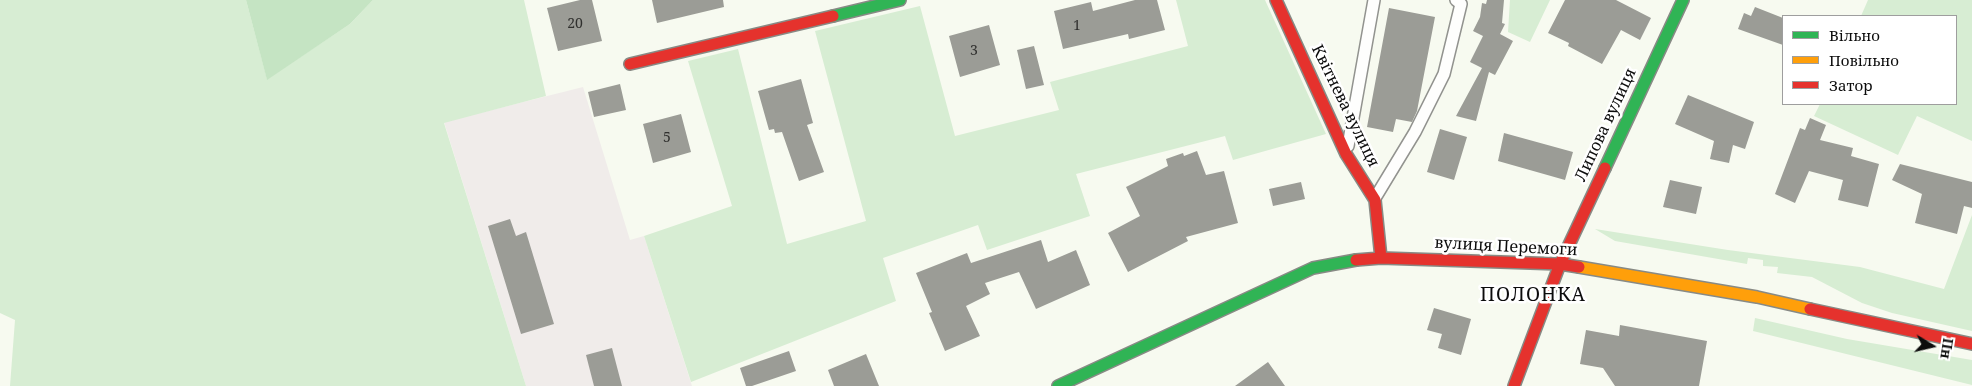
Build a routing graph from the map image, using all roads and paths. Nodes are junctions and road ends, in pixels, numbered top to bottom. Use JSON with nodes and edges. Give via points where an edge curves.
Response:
{"nodes":[{"id":1,"x":900,"y":0,"type":"edge"},
{"id":2,"x":1276,"y":0,"type":"edge"},
{"id":3,"x":1374,"y":0,"type":"edge"},
{"id":4,"x":1456,"y":0,"type":"edge"},
{"id":5,"x":1683,"y":0,"type":"edge"},
{"id":6,"x":630,"y":64,"type":"dead end"},
{"id":7,"x":1346,"y":154,"type":"junction"},
{"id":8,"x":1375,"y":200,"type":"junction"},
{"id":9,"x":1381,"y":258,"type":"junction"},
{"id":10,"x":1560,"y":264,"type":"junction"},
{"id":11,"x":1972,"y":344,"type":"edge"},
{"id":12,"x":1058,"y":386,"type":"edge"},
{"id":13,"x":1514,"y":386,"type":"edge"}],
"edges":[{"from":1,"to":6,"type":"street"},
{"from":2,"to":7,"type":"street","name":"Квітнева вулиця"},
{"from":3,"to":7,"type":"lane"},
{"from":4,"to":8,"type":"lane","via":[[1461,4],[1444,74]]},
{"from":5,"to":10,"type":"street","name":"Липова вулиця"},
{"from":7,"to":8,"type":"street","name":"Квітнева вулиця"},
{"from":8,"to":9,"type":"street","name":"Квітнева вулиця"},
{"from":9,"to":10,"type":"street","name":"вулиця Перемоги"},
{"from":9,"to":12,"type":"street","name":"вулиця Перемоги","via":[[1313,268]]},
{"from":10,"to":11,"type":"street","name":"вулиця Перемоги","via":[[1757,296]]},
{"from":10,"to":13,"type":"street","name":"Липова вулиця"}]}
